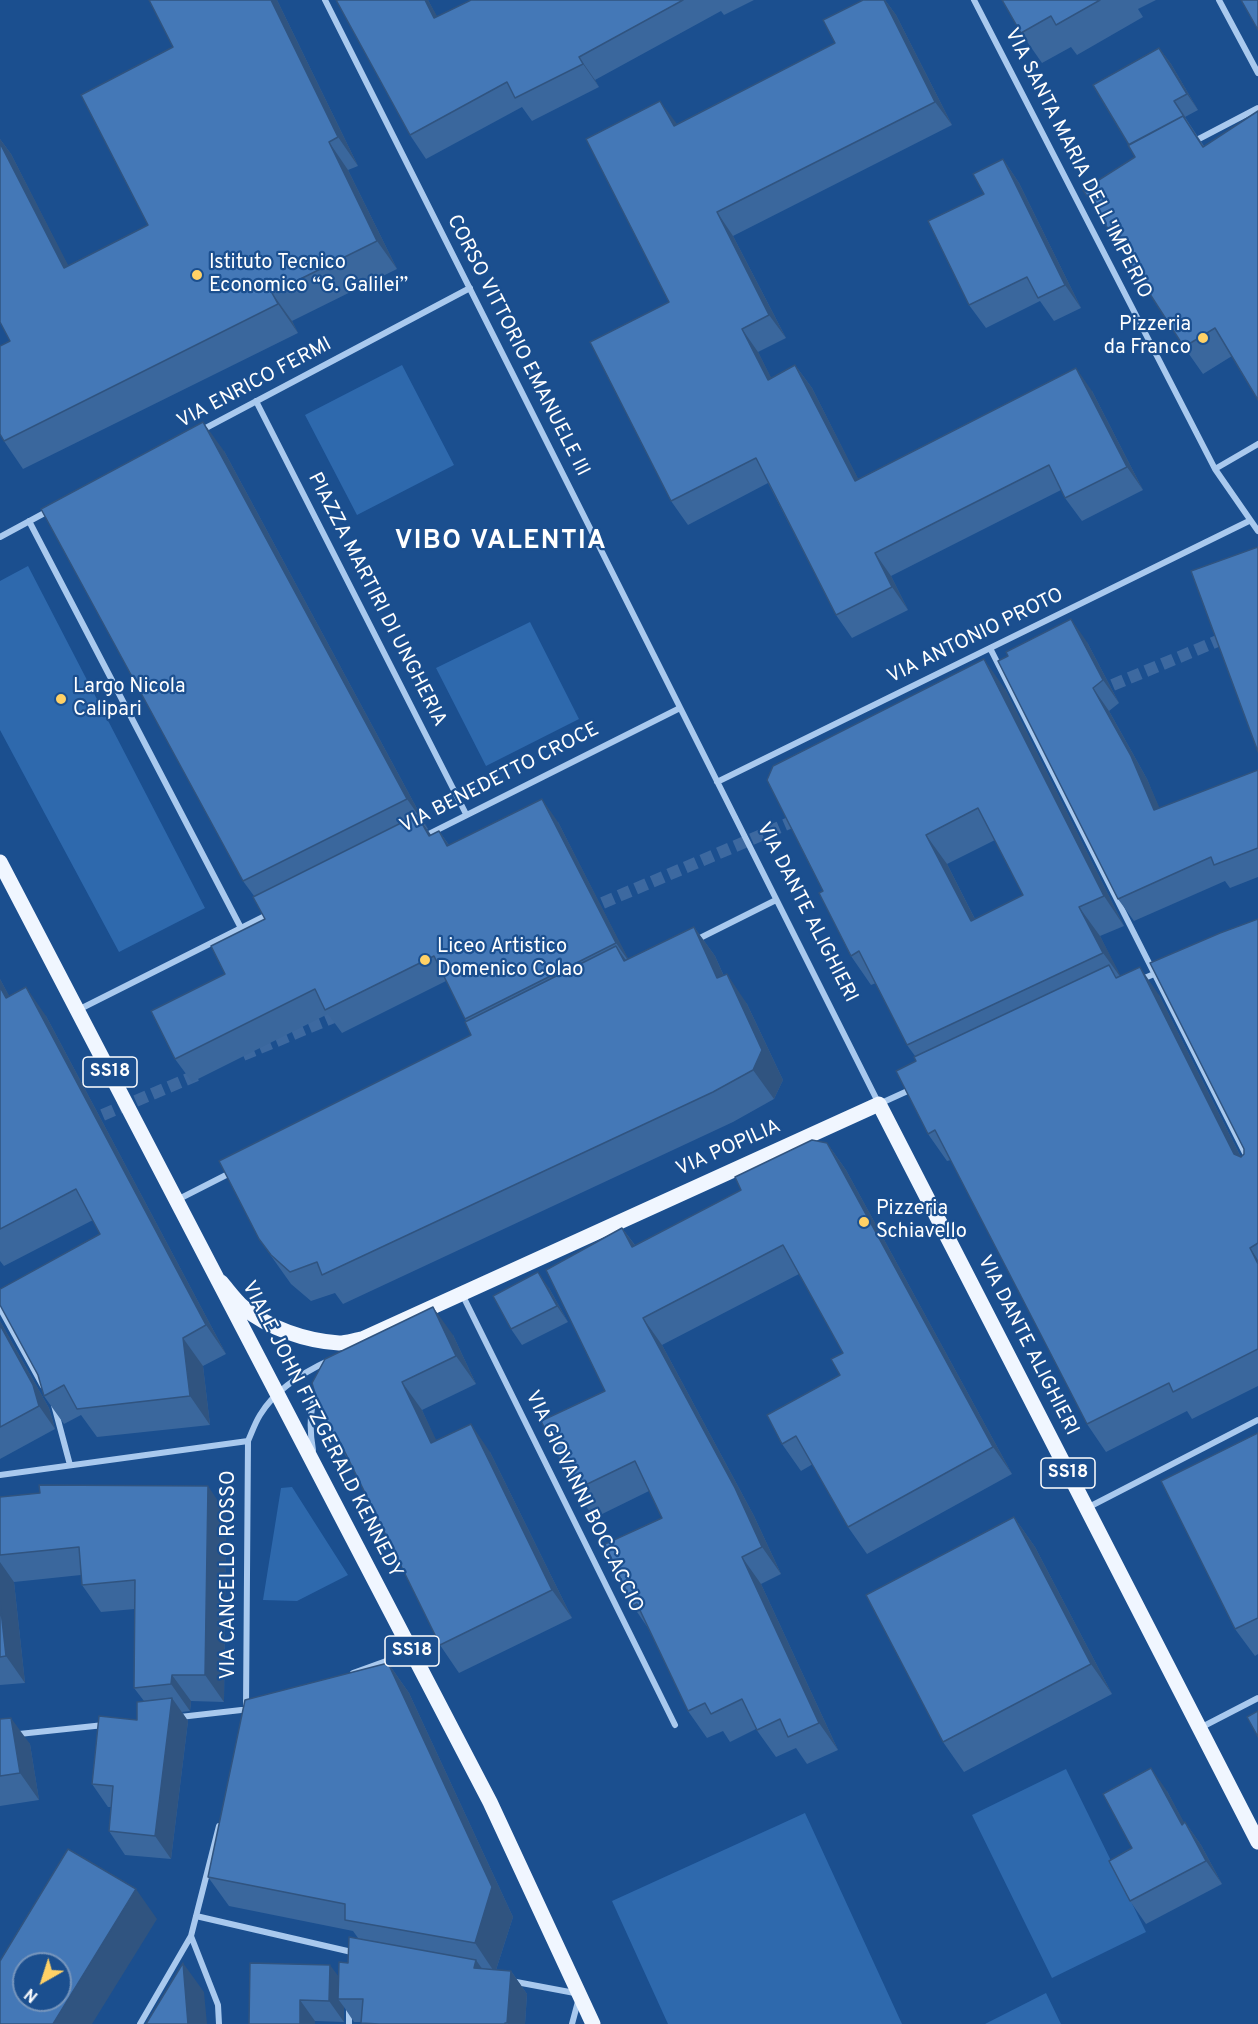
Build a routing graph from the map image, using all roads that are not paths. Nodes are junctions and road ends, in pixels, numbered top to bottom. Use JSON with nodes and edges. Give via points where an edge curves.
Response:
{"nodes":[{"id":1,"x":325,"y":0,"type":"edge"},
{"id":2,"x":974,"y":0,"type":"edge"},
{"id":3,"x":1219,"y":0,"type":"edge"},
{"id":4,"x":1258,"y":74,"type":"edge"},
{"id":5,"x":1258,"y":108,"type":"edge"},
{"id":6,"x":1184,"y":147,"type":"edge"},
{"id":7,"x":1089,"y":197,"type":"edge"},
{"id":8,"x":1078,"y":202,"type":"junction"},
{"id":9,"x":470,"y":288,"type":"junction"},
{"id":10,"x":256,"y":401,"type":"junction"},
{"id":11,"x":193,"y":435,"type":"edge"},
{"id":12,"x":1258,"y":444,"type":"edge"},
{"id":13,"x":1215,"y":469,"type":"junction"},
{"id":14,"x":60,"y":505,"type":"edge"},
{"id":15,"x":29,"y":521,"type":"junction"},
{"id":16,"x":1249,"y":521,"type":"junction"},
{"id":17,"x":1258,"y":531,"type":"edge"},
{"id":18,"x":0,"y":537,"type":"edge"},
{"id":19,"x":990,"y":648,"type":"junction"},
{"id":20,"x":680,"y":708,"type":"junction"},
{"id":21,"x":717,"y":782,"type":"junction"},
{"id":22,"x":466,"y":814,"type":"junction"},
{"id":23,"x":416,"y":840,"type":"edge"},
{"id":24,"x":0,"y":862,"type":"edge"},
{"id":25,"x":776,"y":900,"type":"junction"},
{"id":26,"x":272,"y":912,"type":"edge"},
{"id":27,"x":241,"y":928,"type":"junction"},
{"id":28,"x":691,"y":942,"type":"edge"},
{"id":29,"x":1165,"y":969,"type":"edge"},
{"id":30,"x":1154,"y":974,"type":"junction"},
{"id":31,"x":1133,"y":984,"type":"edge"},
{"id":32,"x":78,"y":1010,"type":"junction"},
{"id":33,"x":921,"y":1084,"type":"edge"},
{"id":34,"x":879,"y":1104,"type":"junction"},
{"id":35,"x":244,"y":1167,"type":"edge"},
{"id":36,"x":1253,"y":1168,"type":"edge"},
{"id":37,"x":177,"y":1200,"type":"junction"},
{"id":38,"x":221,"y":1282,"type":"junction"},
{"id":39,"x":462,"y":1293,"type":"junction"},
{"id":40,"x":0,"y":1308,"type":"edge"},
{"id":41,"x":362,"y":1338,"type":"junction"},
{"id":42,"x":347,"y":1349,"type":"edge"},
{"id":43,"x":327,"y":1370,"type":"edge"},
{"id":44,"x":322,"y":1380,"type":"edge"},
{"id":45,"x":278,"y":1394,"type":"junction"},
{"id":46,"x":1258,"y":1420,"type":"edge"},
{"id":47,"x":248,"y":1441,"type":"junction"},
{"id":48,"x":70,"y":1465,"type":"junction"},
{"id":49,"x":316,"y":1468,"type":"junction"},
{"id":50,"x":0,"y":1475,"type":"edge"},
{"id":51,"x":1086,"y":1508,"type":"junction"},
{"id":52,"x":413,"y":1652,"type":"junction"},
{"id":53,"x":346,"y":1675,"type":"edge"},
{"id":54,"x":1258,"y":1698,"type":"edge"},
{"id":55,"x":257,"y":1706,"type":"edge"},
{"id":56,"x":246,"y":1710,"type":"junction"},
{"id":57,"x":176,"y":1718,"type":"dead end"},
{"id":58,"x":244,"y":1720,"type":"edge"},
{"id":59,"x":117,"y":1724,"type":"edge"},
{"id":60,"x":675,"y":1725,"type":"dead end"},
{"id":61,"x":1199,"y":1728,"type":"junction"},
{"id":62,"x":0,"y":1736,"type":"edge"},
{"id":63,"x":222,"y":1816,"type":"edge"},
{"id":64,"x":1258,"y":1842,"type":"edge"},
{"id":65,"x":196,"y":1916,"type":"junction"},
{"id":66,"x":191,"y":1936,"type":"junction"},
{"id":67,"x":351,"y":1952,"type":"junction"},
{"id":68,"x":362,"y":1954,"type":"edge"},
{"id":69,"x":351,"y":1964,"type":"edge"},
{"id":70,"x":500,"y":1979,"type":"edge"},
{"id":71,"x":580,"y":1994,"type":"junction"},
{"id":72,"x":350,"y":2000,"type":"edge"},
{"id":73,"x":140,"y":2024,"type":"edge"},
{"id":74,"x":219,"y":2024,"type":"edge"},
{"id":75,"x":349,"y":2024,"type":"edge"},
{"id":76,"x":572,"y":2024,"type":"edge"},
{"id":77,"x":593,"y":2024,"type":"edge"}],
"edges":[{"from":1,"to":9,"type":"street","name":"CORSO VITTORIO EMANUELE III"},
{"from":2,"to":8,"type":"street","name":"VIA SANTA MARIA DELL'IMPERIO"},
{"from":3,"to":4,"type":"street"},
{"from":5,"to":6,"type":"street"},
{"from":7,"to":8,"type":"street"},
{"from":8,"to":13,"type":"street","name":"VIA SANTA MARIA DELL'IMPERIO"},
{"from":9,"to":10,"type":"street","name":"VIA ENRICO FERMI"},
{"from":9,"to":20,"type":"street","name":"CORSO VITTORIO EMANUELE III"},
{"from":10,"to":11,"type":"street","name":"VIA ENRICO FERMI"},
{"from":10,"to":22,"type":"street","name":"PIAZZA MARTIRI DI UNGHERIA"},
{"from":12,"to":13,"type":"street"},
{"from":13,"to":16,"type":"street","name":"VIA SANTA MARIA DELL'IMPERIO"},
{"from":14,"to":15,"type":"street"},
{"from":15,"to":18,"type":"street"},
{"from":15,"to":27,"type":"street"},
{"from":16,"to":17,"type":"street","name":"VIA SANTA MARIA DELL'IMPERIO"},
{"from":16,"to":19,"type":"street","name":"VIA ANTONIO PROTO"},
{"from":19,"to":21,"type":"street","name":"VIA ANTONIO PROTO"},
{"from":19,"to":30,"type":"street"},
{"from":20,"to":21,"type":"street","name":"VIA DANTE ALIGHIERI"},
{"from":20,"to":22,"type":"street","name":"VIA BENEDETTO CROCE"},
{"from":21,"to":25,"type":"street","name":"VIA DANTE ALIGHIERI"},
{"from":22,"to":23,"type":"street","name":"VIA BENEDETTO CROCE"},
{"from":24,"to":32,"type":"main road","name":"VIALE JOHN FITZGERALD KENNEDY","number":"SS18"},
{"from":25,"to":28,"type":"street"},
{"from":25,"to":34,"type":"street","name":"VIA DANTE ALIGHIERI"},
{"from":26,"to":27,"type":"street"},
{"from":27,"to":32,"type":"street"},
{"from":29,"to":30,"type":"street"},
{"from":30,"to":31,"type":"street"},
{"from":30,"to":36,"type":"street"},
{"from":32,"to":37,"type":"main road","name":"VIALE JOHN FITZGERALD KENNEDY","number":"SS18"},
{"from":33,"to":34,"type":"street","name":"VIA POPILIA"},
{"from":34,"to":39,"type":"main road","name":"VIA POPILIA","number":"SS18"},
{"from":34,"to":51,"type":"main road","name":"VIA DANTE ALIGHIERI","number":"SS18"},
{"from":35,"to":37,"type":"street"},
{"from":37,"to":38,"type":"main road","name":"VIALE JOHN FITZGERALD KENNEDY","number":"SS18"},
{"from":38,"to":41,"type":"main road","name":"VIA POPILIA","number":"SS18","via":[[243,1306],[283,1330],[341,1343]]},
{"from":38,"to":45,"type":"main road","name":"VIALE JOHN FITZGERALD KENNEDY","number":"SS18"},
{"from":39,"to":41,"type":"main road","name":"VIA POPILIA","number":"SS18"},
{"from":39,"to":60,"type":"street","name":"VIA GIOVANNI BOCCACCIO"},
{"from":40,"to":48,"type":"street","via":[[54,1406]]},
{"from":41,"to":42,"type":"street"},
{"from":43,"to":45,"type":"street","via":[[340,1354],[310,1369]]},
{"from":44,"to":49,"type":"street","via":[[311,1410]]},
{"from":45,"to":47,"type":"street","via":[[261,1414]]},
{"from":45,"to":49,"type":"main road","name":"VIALE JOHN FITZGERALD KENNEDY","number":"SS18"},
{"from":46,"to":51,"type":"street"},
{"from":47,"to":48,"type":"street"},
{"from":47,"to":56,"type":"street","name":"VIA CANCELLO ROSSO"},
{"from":48,"to":50,"type":"street"},
{"from":49,"to":52,"type":"main road","name":"VIALE JOHN FITZGERALD KENNEDY","number":"SS18"},
{"from":51,"to":61,"type":"main road","name":"VIA DANTE ALIGHIERI","number":"SS18"},
{"from":52,"to":53,"type":"street"},
{"from":52,"to":71,"type":"main road","name":"VIALE JOHN FITZGERALD KENNEDY","number":"SS18","via":[[490,1802]]},
{"from":54,"to":61,"type":"street"},
{"from":55,"to":56,"type":"street"},
{"from":56,"to":57,"type":"street"},
{"from":56,"to":58,"type":"street","name":"VIA CANCELLO ROSSO"},
{"from":59,"to":62,"type":"street"},
{"from":61,"to":64,"type":"main road","name":"VIA DANTE ALIGHIERI","number":"SS18"},
{"from":63,"to":65,"type":"street"},
{"from":65,"to":66,"type":"street"},
{"from":65,"to":67,"type":"street"},
{"from":66,"to":73,"type":"street"},
{"from":66,"to":74,"type":"street","via":[[218,2005]]},
{"from":67,"to":68,"type":"street"},
{"from":67,"to":69,"type":"street"},
{"from":70,"to":71,"type":"street"},
{"from":71,"to":76,"type":"street"},
{"from":71,"to":77,"type":"main road","name":"VIALE JOHN FITZGERALD KENNEDY","number":"SS18"},
{"from":72,"to":75,"type":"street"}]}
